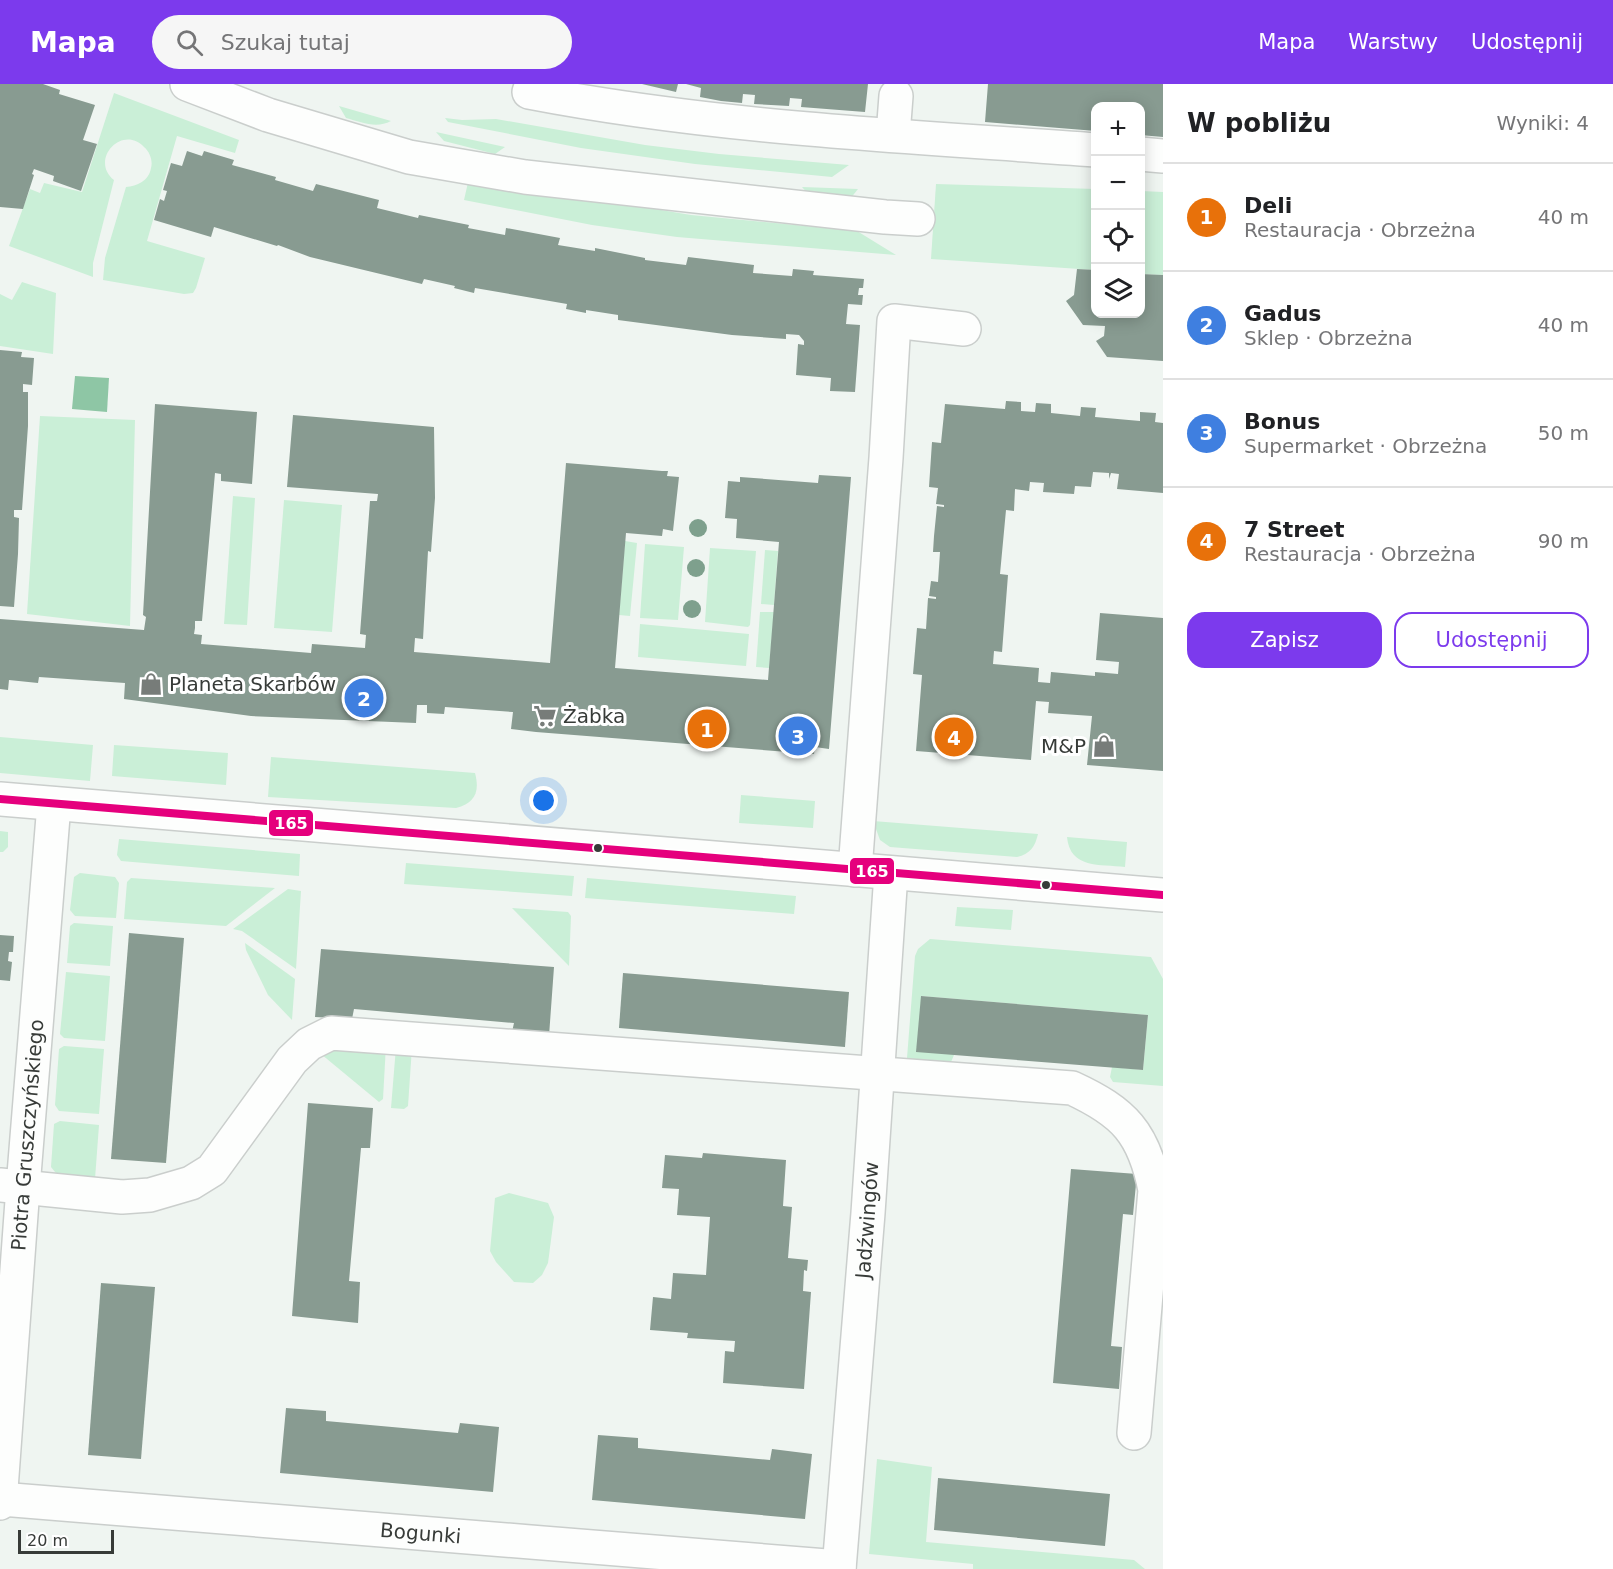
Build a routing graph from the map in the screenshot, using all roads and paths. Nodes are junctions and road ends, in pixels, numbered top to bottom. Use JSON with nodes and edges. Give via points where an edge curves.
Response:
{"nodes":[{"id":1,"x":187,"y":84,"type":"edge"},
{"id":2,"x":532,"y":84,"type":"edge"},
{"id":3,"x":896,"y":96,"type":"dead end"},
{"id":4,"x":893,"y":135,"type":"junction"},
{"id":5,"x":1091,"y":150,"type":"edge"},
{"id":6,"x":1145,"y":154,"type":"edge"},
{"id":7,"x":1163,"y":156,"type":"edge"},
{"id":8,"x":918,"y":219,"type":"dead end"},
{"id":9,"x":964,"y":329,"type":"dead end"},
{"id":10,"x":0,"y":799,"type":"edge"},
{"id":11,"x":54,"y":804,"type":"junction"},
{"id":12,"x":855,"y":870,"type":"junction"},
{"id":13,"x":891,"y":873,"type":"junction"},
{"id":14,"x":1163,"y":895,"type":"edge"},
{"id":15,"x":878,"y":1074,"type":"junction"},
{"id":16,"x":11,"y":1186,"type":"edge"},
{"id":17,"x":1134,"y":1433,"type":"dead end"},
{"id":18,"x":0,"y":1501,"type":"edge"},
{"id":19,"x":839,"y":1568,"type":"edge"}],
"edges":[{"from":1,"to":8,"type":"street","via":[[268,115],[409,157],[525,177]]},
{"from":2,"to":4,"type":"street","via":[[529,92],[621,108],[731,122]]},
{"from":3,"to":4,"type":"street"},
{"from":4,"to":5,"type":"street"},
{"from":6,"to":7,"type":"street"},
{"from":9,"to":12,"type":"street","via":[[894,321]]},
{"from":10,"to":11,"type":"street"},
{"from":11,"to":12,"type":"street"},
{"from":11,"to":16,"type":"street","name":"Piotra Gruszczyńskiego"},
{"from":12,"to":13,"type":"street"},
{"from":13,"to":14,"type":"street"},
{"from":13,"to":15,"type":"street","name":"Jadźwingów"},
{"from":15,"to":16,"type":"street","via":[[331,1034],[309,1044],[292,1060],[212,1170],[191,1183],[150,1195],[122,1197]]},
{"from":15,"to":17,"type":"street","via":[[1072,1088],[1115,1112],[1128,1126],[1142,1146],[1155,1190]]},
{"from":15,"to":19,"type":"street","name":"Jadźwingów"},
{"from":16,"to":18,"type":"street","name":"Piotra Gruszczyńskiego"},
{"from":18,"to":19,"type":"street","name":"Bogunki"}]}
